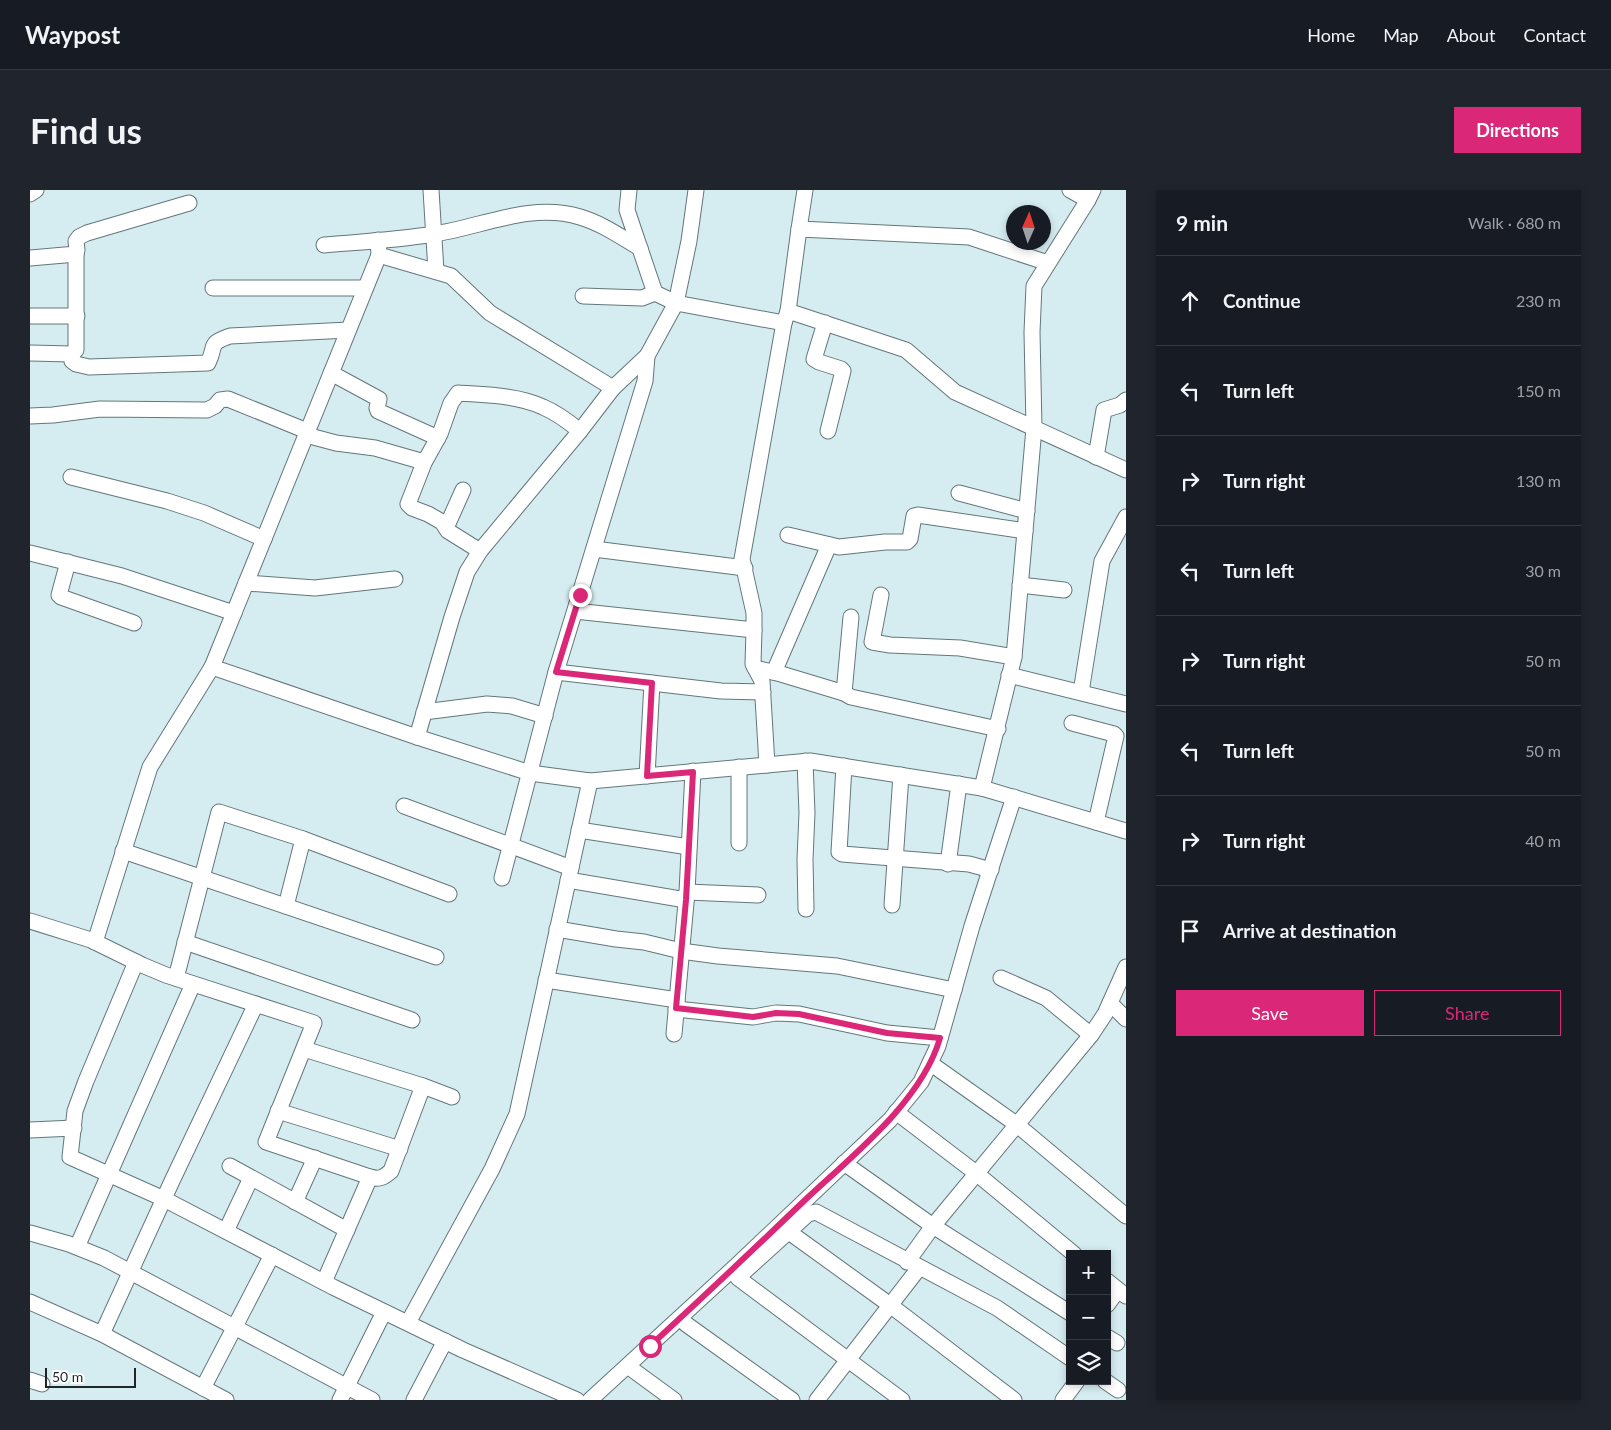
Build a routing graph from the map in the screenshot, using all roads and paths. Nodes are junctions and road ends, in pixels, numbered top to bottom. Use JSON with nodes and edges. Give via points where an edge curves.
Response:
{"nodes":[{"id":1,"x":36,"y":190,"type":"edge"},
{"id":2,"x":431,"y":190,"type":"edge"},
{"id":3,"x":629,"y":190,"type":"edge"},
{"id":4,"x":696,"y":190,"type":"edge"},
{"id":5,"x":805,"y":190,"type":"edge"},
{"id":6,"x":1072,"y":191,"type":"edge"},
{"id":7,"x":30,"y":194,"type":"edge"},
{"id":8,"x":1090,"y":195,"type":"edge"},
{"id":9,"x":189,"y":203,"type":"dead end"},
{"id":10,"x":799,"y":229,"type":"junction"},
{"id":11,"x":434,"y":234,"type":"junction"},
{"id":12,"x":324,"y":245,"type":"dead end"},
{"id":13,"x":379,"y":247,"type":"junction"},
{"id":14,"x":640,"y":248,"type":"junction"},
{"id":15,"x":76,"y":254,"type":"junction"},
{"id":16,"x":30,"y":258,"type":"edge"},
{"id":17,"x":1048,"y":263,"type":"junction"},
{"id":18,"x":436,"y":271,"type":"junction"},
{"id":19,"x":213,"y":288,"type":"dead end"},
{"id":20,"x":365,"y":288,"type":"junction"},
{"id":21,"x":655,"y":293,"type":"junction"},
{"id":22,"x":582,"y":296,"type":"dead end"},
{"id":23,"x":676,"y":303,"type":"junction"},
{"id":24,"x":30,"y":316,"type":"edge"},
{"id":25,"x":77,"y":316,"type":"junction"},
{"id":26,"x":786,"y":317,"type":"junction"},
{"id":27,"x":825,"y":324,"type":"junction"},
{"id":28,"x":348,"y":330,"type":"junction"},
{"id":29,"x":30,"y":353,"type":"edge"},
{"id":30,"x":72,"y":354,"type":"junction"},
{"id":31,"x":646,"y":356,"type":"junction"},
{"id":32,"x":331,"y":373,"type":"junction"},
{"id":33,"x":612,"y":388,"type":"junction"},
{"id":34,"x":1126,"y":400,"type":"edge"},
{"id":35,"x":30,"y":416,"type":"edge"},
{"id":36,"x":1034,"y":428,"type":"junction"},
{"id":37,"x":580,"y":430,"type":"junction"},
{"id":38,"x":828,"y":430,"type":"dead end"},
{"id":39,"x":307,"y":433,"type":"junction"},
{"id":40,"x":438,"y":438,"type":"junction"},
{"id":41,"x":1096,"y":457,"type":"junction"},
{"id":42,"x":424,"y":462,"type":"junction"},
{"id":43,"x":1126,"y":470,"type":"edge"},
{"id":44,"x":71,"y":477,"type":"dead end"},
{"id":45,"x":463,"y":490,"type":"dead end"},
{"id":46,"x":959,"y":492,"type":"dead end"},
{"id":47,"x":1027,"y":511,"type":"junction"},
{"id":48,"x":1126,"y":517,"type":"edge"},
{"id":49,"x":446,"y":528,"type":"junction"},
{"id":50,"x":1025,"y":531,"type":"junction"},
{"id":51,"x":788,"y":535,"type":"dead end"},
{"id":52,"x":264,"y":539,"type":"junction"},
{"id":53,"x":830,"y":546,"type":"junction"},
{"id":54,"x":594,"y":548,"type":"junction"},
{"id":55,"x":480,"y":551,"type":"junction"},
{"id":56,"x":30,"y":552,"type":"edge"},
{"id":57,"x":68,"y":562,"type":"junction"},
{"id":58,"x":745,"y":568,"type":"junction"},
{"id":59,"x":395,"y":579,"type":"dead end"},
{"id":60,"x":246,"y":583,"type":"junction"},
{"id":61,"x":1020,"y":585,"type":"junction"},
{"id":62,"x":1064,"y":590,"type":"dead end"},
{"id":63,"x":881,"y":595,"type":"dead end"},
{"id":64,"x":575,"y":611,"type":"junction"},
{"id":65,"x":234,"y":613,"type":"junction"},
{"id":66,"x":851,"y":617,"type":"dead end"},
{"id":67,"x":134,"y":623,"type":"dead end"},
{"id":68,"x":754,"y":630,"type":"junction"},
{"id":69,"x":1014,"y":657,"type":"junction"},
{"id":70,"x":212,"y":668,"type":"junction"},
{"id":71,"x":755,"y":668,"type":"junction"},
{"id":72,"x":556,"y":672,"type":"junction"},
{"id":73,"x":774,"y":672,"type":"junction"},
{"id":74,"x":1009,"y":675,"type":"junction"},
{"id":75,"x":652,"y":683,"type":"junction"},
{"id":76,"x":763,"y":692,"type":"junction"},
{"id":77,"x":1082,"y":692,"type":"junction"},
{"id":78,"x":844,"y":693,"type":"junction"},
{"id":79,"x":1126,"y":704,"type":"edge"},
{"id":80,"x":424,"y":712,"type":"junction"},
{"id":81,"x":545,"y":716,"type":"junction"},
{"id":82,"x":1072,"y":723,"type":"dead end"},
{"id":83,"x":998,"y":729,"type":"junction"},
{"id":84,"x":417,"y":736,"type":"junction"},
{"id":85,"x":805,"y":761,"type":"junction"},
{"id":86,"x":767,"y":765,"type":"junction"},
{"id":87,"x":844,"y":766,"type":"junction"},
{"id":88,"x":739,"y":767,"type":"junction"},
{"id":89,"x":693,"y":772,"type":"junction"},
{"id":90,"x":530,"y":773,"type":"junction"},
{"id":91,"x":901,"y":775,"type":"junction"},
{"id":92,"x":647,"y":776,"type":"junction"},
{"id":93,"x":590,"y":781,"type":"junction"},
{"id":94,"x":959,"y":784,"type":"junction"},
{"id":95,"x":982,"y":788,"type":"junction"},
{"id":96,"x":1014,"y":797,"type":"junction"},
{"id":97,"x":404,"y":806,"type":"dead end"},
{"id":98,"x":1096,"y":822,"type":"junction"},
{"id":99,"x":579,"y":830,"type":"junction"},
{"id":100,"x":1126,"y":830,"type":"edge"},
{"id":101,"x":303,"y":839,"type":"junction"},
{"id":102,"x":739,"y":843,"type":"dead end"},
{"id":103,"x":511,"y":846,"type":"junction"},
{"id":104,"x":689,"y":847,"type":"junction"},
{"id":105,"x":124,"y":851,"type":"junction"},
{"id":106,"x":896,"y":858,"type":"junction"},
{"id":107,"x":948,"y":864,"type":"junction"},
{"id":108,"x":990,"y":870,"type":"junction"},
{"id":109,"x":569,"y":874,"type":"junction"},
{"id":110,"x":201,"y":877,"type":"junction"},
{"id":111,"x":502,"y":878,"type":"dead end"},
{"id":112,"x":449,"y":894,"type":"dead end"},
{"id":113,"x":758,"y":895,"type":"dead end"},
{"id":114,"x":686,"y":896,"type":"junction"},
{"id":115,"x":892,"y":905,"type":"dead end"},
{"id":116,"x":286,"y":906,"type":"junction"},
{"id":117,"x":806,"y":909,"type":"dead end"},
{"id":118,"x":30,"y":921,"type":"edge"},
{"id":119,"x":557,"y":929,"type":"junction"},
{"id":120,"x":94,"y":942,"type":"junction"},
{"id":121,"x":185,"y":942,"type":"junction"},
{"id":122,"x":681,"y":951,"type":"junction"},
{"id":123,"x":436,"y":957,"type":"dead end"},
{"id":124,"x":136,"y":962,"type":"junction"},
{"id":125,"x":1126,"y":967,"type":"edge"},
{"id":126,"x":176,"y":978,"type":"junction"},
{"id":127,"x":1001,"y":978,"type":"dead end"},
{"id":128,"x":546,"y":980,"type":"junction"},
{"id":129,"x":194,"y":984,"type":"junction"},
{"id":130,"x":954,"y":990,"type":"junction"},
{"id":131,"x":1110,"y":1003,"type":"junction"},
{"id":132,"x":256,"y":1004,"type":"junction"},
{"id":133,"x":676,"y":1004,"type":"junction"},
{"id":134,"x":1126,"y":1018,"type":"edge"},
{"id":135,"x":412,"y":1020,"type":"dead end"},
{"id":136,"x":674,"y":1034,"type":"dead end"},
{"id":137,"x":1091,"y":1034,"type":"junction"},
{"id":138,"x":940,"y":1038,"type":"junction"},
{"id":139,"x":304,"y":1049,"type":"junction"},
{"id":140,"x":930,"y":1063,"type":"junction"},
{"id":141,"x":423,"y":1086,"type":"junction"},
{"id":142,"x":452,"y":1097,"type":"dead end"},
{"id":143,"x":278,"y":1111,"type":"junction"},
{"id":144,"x":896,"y":1112,"type":"junction"},
{"id":145,"x":1016,"y":1124,"type":"junction"},
{"id":146,"x":74,"y":1128,"type":"junction"},
{"id":147,"x":30,"y":1130,"type":"edge"},
{"id":148,"x":400,"y":1149,"type":"junction"},
{"id":149,"x":315,"y":1158,"type":"junction"},
{"id":150,"x":844,"y":1163,"type":"junction"},
{"id":151,"x":230,"y":1166,"type":"dead end"},
{"id":152,"x":976,"y":1173,"type":"junction"},
{"id":153,"x":109,"y":1174,"type":"junction"},
{"id":154,"x":370,"y":1177,"type":"junction"},
{"id":155,"x":251,"y":1178,"type":"junction"},
{"id":156,"x":164,"y":1199,"type":"junction"},
{"id":157,"x":295,"y":1202,"type":"junction"},
{"id":158,"x":1126,"y":1216,"type":"edge"},
{"id":159,"x":933,"y":1226,"type":"junction"},
{"id":160,"x":347,"y":1230,"type":"junction"},
{"id":161,"x":226,"y":1231,"type":"junction"},
{"id":162,"x":789,"y":1232,"type":"junction"},
{"id":163,"x":30,"y":1233,"type":"edge"},
{"id":164,"x":77,"y":1247,"type":"junction"},
{"id":165,"x":1069,"y":1250,"type":"edge"},
{"id":166,"x":272,"y":1255,"type":"junction"},
{"id":167,"x":913,"y":1265,"type":"junction"},
{"id":168,"x":130,"y":1272,"type":"junction"},
{"id":169,"x":738,"y":1278,"type":"junction"},
{"id":170,"x":324,"y":1282,"type":"junction"},
{"id":171,"x":30,"y":1302,"type":"edge"},
{"id":172,"x":890,"y":1305,"type":"junction"},
{"id":173,"x":1066,"y":1309,"type":"edge"},
{"id":174,"x":384,"y":1312,"type":"junction"},
{"id":175,"x":409,"y":1321,"type":"dead end"},
{"id":176,"x":686,"y":1324,"type":"junction"},
{"id":177,"x":235,"y":1327,"type":"junction"},
{"id":178,"x":102,"y":1334,"type":"junction"},
{"id":179,"x":444,"y":1341,"type":"junction"},
{"id":180,"x":1066,"y":1355,"type":"edge"},
{"id":181,"x":848,"y":1359,"type":"junction"},
{"id":182,"x":634,"y":1370,"type":"junction"},
{"id":183,"x":1074,"y":1385,"type":"edge"},
{"id":184,"x":1111,"y":1385,"type":"edge"},
{"id":185,"x":203,"y":1388,"type":"junction"},
{"id":186,"x":1118,"y":1390,"type":"dead end"},
{"id":187,"x":343,"y":1393,"type":"edge"},
{"id":188,"x":226,"y":1400,"type":"edge"},
{"id":189,"x":372,"y":1400,"type":"edge"},
{"id":190,"x":414,"y":1400,"type":"edge"},
{"id":191,"x":577,"y":1400,"type":"edge"},
{"id":192,"x":590,"y":1400,"type":"edge"},
{"id":193,"x":600,"y":1400,"type":"edge"},
{"id":194,"x":674,"y":1400,"type":"edge"},
{"id":195,"x":792,"y":1400,"type":"edge"},
{"id":196,"x":817,"y":1400,"type":"edge"},
{"id":197,"x":902,"y":1400,"type":"edge"},
{"id":198,"x":1014,"y":1400,"type":"edge"},
{"id":199,"x":1063,"y":1400,"type":"edge"}],
"edges":[{"from":1,"to":7,"type":"street"},
{"from":2,"to":11,"type":"street"},
{"from":3,"to":14,"type":"street","via":[[627,210]]},
{"from":4,"to":23,"type":"street"},
{"from":5,"to":10,"type":"street"},
{"from":6,"to":8,"type":"street"},
{"from":8,"to":17,"type":"street"},
{"from":9,"to":15,"type":"street","via":[[86,233],[76,241]]},
{"from":10,"to":17,"type":"street","via":[[970,237]]},
{"from":10,"to":26,"type":"street"},
{"from":11,"to":13,"type":"street"},
{"from":11,"to":14,"type":"street","via":[[522,213],[554,212],[603,226]]},
{"from":11,"to":18,"type":"street"},
{"from":12,"to":13,"type":"street"},
{"from":13,"to":18,"type":"street"},
{"from":13,"to":20,"type":"street"},
{"from":14,"to":21,"type":"street"},
{"from":15,"to":16,"type":"street"},
{"from":15,"to":25,"type":"street"},
{"from":17,"to":36,"type":"street","via":[[1034,286]]},
{"from":18,"to":33,"type":"street","via":[[451,276],[490,313]]},
{"from":19,"to":20,"type":"street"},
{"from":20,"to":28,"type":"street"},
{"from":21,"to":22,"type":"street","via":[[642,298]]},
{"from":21,"to":23,"type":"street"},
{"from":23,"to":26,"type":"street"},
{"from":23,"to":31,"type":"street"},
{"from":24,"to":25,"type":"street"},
{"from":25,"to":30,"type":"street","via":[[77,344]]},
{"from":26,"to":27,"type":"street"},
{"from":26,"to":58,"type":"street","via":[[742,559]]},
{"from":27,"to":36,"type":"street","via":[[906,350],[955,392]]},
{"from":27,"to":38,"type":"street","via":[[814,359],[843,371]]},
{"from":28,"to":30,"type":"street","via":[[230,336],[214,344],[208,363],[89,367],[72,361]]},
{"from":28,"to":32,"type":"street"},
{"from":29,"to":30,"type":"street"},
{"from":31,"to":33,"type":"street"},
{"from":31,"to":54,"type":"street","via":[[645,381]]},
{"from":32,"to":39,"type":"street"},
{"from":32,"to":40,"type":"street","via":[[379,399],[378,411]]},
{"from":33,"to":37,"type":"street"},
{"from":34,"to":41,"type":"street","via":[[1104,410]]},
{"from":35,"to":39,"type":"street","via":[[100,409],[207,410],[220,400],[228,399]]},
{"from":36,"to":41,"type":"street"},
{"from":36,"to":47,"type":"street"},
{"from":37,"to":40,"type":"street","via":[[562,417],[529,402],[458,393]]},
{"from":37,"to":55,"type":"street"},
{"from":39,"to":42,"type":"street","via":[[336,443],[375,448]]},
{"from":39,"to":52,"type":"street"},
{"from":40,"to":42,"type":"street"},
{"from":41,"to":43,"type":"street"},
{"from":42,"to":49,"type":"street","via":[[408,504],[442,522]]},
{"from":44,"to":52,"type":"street","via":[[167,501]]},
{"from":45,"to":49,"type":"street"},
{"from":46,"to":47,"type":"street"},
{"from":47,"to":50,"type":"street"},
{"from":48,"to":77,"type":"street","via":[[1102,561]]},
{"from":49,"to":55,"type":"street"},
{"from":50,"to":53,"type":"street","via":[[918,515],[914,516],[907,542]]},
{"from":50,"to":61,"type":"street"},
{"from":51,"to":53,"type":"street"},
{"from":52,"to":60,"type":"street"},
{"from":53,"to":73,"type":"street"},
{"from":54,"to":58,"type":"street"},
{"from":54,"to":64,"type":"street"},
{"from":55,"to":80,"type":"street","via":[[466,572]]},
{"from":56,"to":57,"type":"street"},
{"from":57,"to":65,"type":"street"},
{"from":57,"to":67,"type":"street","via":[[61,597]]},
{"from":58,"to":68,"type":"street"},
{"from":59,"to":60,"type":"street","via":[[315,588]]},
{"from":60,"to":65,"type":"street"},
{"from":61,"to":62,"type":"street"},
{"from":61,"to":69,"type":"street"},
{"from":63,"to":69,"type":"street","via":[[872,642],[890,646],[960,648]]},
{"from":64,"to":68,"type":"street"},
{"from":64,"to":72,"type":"street"},
{"from":65,"to":70,"type":"street"},
{"from":66,"to":78,"type":"street"},
{"from":68,"to":71,"type":"street"},
{"from":69,"to":74,"type":"street"},
{"from":70,"to":84,"type":"street"},
{"from":70,"to":105,"type":"street","via":[[150,767]]},
{"from":71,"to":73,"type":"street"},
{"from":71,"to":76,"type":"street","via":[[762,681]]},
{"from":72,"to":75,"type":"street"},
{"from":72,"to":81,"type":"street"},
{"from":73,"to":78,"type":"street"},
{"from":74,"to":77,"type":"street"},
{"from":74,"to":83,"type":"street"},
{"from":75,"to":76,"type":"street"},
{"from":75,"to":92,"type":"street"},
{"from":76,"to":86,"type":"street"},
{"from":77,"to":79,"type":"street"},
{"from":78,"to":83,"type":"street"},
{"from":80,"to":81,"type":"street","via":[[487,704],[512,706]]},
{"from":80,"to":84,"type":"street"},
{"from":81,"to":90,"type":"street"},
{"from":82,"to":98,"type":"street","via":[[1116,736]]},
{"from":83,"to":95,"type":"street"},
{"from":84,"to":90,"type":"street"},
{"from":85,"to":86,"type":"street"},
{"from":85,"to":87,"type":"street"},
{"from":85,"to":117,"type":"street"},
{"from":86,"to":88,"type":"street"},
{"from":87,"to":91,"type":"street"},
{"from":87,"to":106,"type":"street","via":[[839,852]]},
{"from":88,"to":89,"type":"street"},
{"from":88,"to":102,"type":"street"},
{"from":89,"to":92,"type":"street"},
{"from":89,"to":104,"type":"street"},
{"from":90,"to":93,"type":"street"},
{"from":90,"to":103,"type":"street"},
{"from":91,"to":94,"type":"street"},
{"from":91,"to":106,"type":"street"},
{"from":92,"to":93,"type":"street"},
{"from":93,"to":99,"type":"street"},
{"from":94,"to":95,"type":"street"},
{"from":94,"to":107,"type":"street"},
{"from":95,"to":96,"type":"street"},
{"from":96,"to":98,"type":"street"},
{"from":96,"to":108,"type":"street"},
{"from":97,"to":103,"type":"street"},
{"from":98,"to":100,"type":"street"},
{"from":99,"to":104,"type":"street"},
{"from":99,"to":109,"type":"street"},
{"from":101,"to":110,"type":"street","via":[[219,812]]},
{"from":101,"to":112,"type":"street"},
{"from":101,"to":116,"type":"street"},
{"from":103,"to":109,"type":"street"},
{"from":103,"to":111,"type":"street"},
{"from":104,"to":114,"type":"street"},
{"from":105,"to":110,"type":"street"},
{"from":105,"to":120,"type":"street"},
{"from":106,"to":107,"type":"street"},
{"from":106,"to":115,"type":"street"},
{"from":107,"to":108,"type":"street","via":[[969,864]]},
{"from":108,"to":130,"type":"street"},
{"from":109,"to":114,"type":"street"},
{"from":109,"to":119,"type":"street"},
{"from":110,"to":116,"type":"street"},
{"from":110,"to":121,"type":"street"},
{"from":113,"to":114,"type":"street"},
{"from":114,"to":122,"type":"street"},
{"from":116,"to":123,"type":"street"},
{"from":118,"to":120,"type":"street"},
{"from":119,"to":122,"type":"street"},
{"from":119,"to":128,"type":"street"},
{"from":120,"to":124,"type":"street"},
{"from":121,"to":126,"type":"street"},
{"from":121,"to":135,"type":"street"},
{"from":122,"to":130,"type":"street","via":[[837,966]]},
{"from":122,"to":133,"type":"street"},
{"from":124,"to":126,"type":"street"},
{"from":124,"to":146,"type":"street","via":[[86,1081],[75,1111]]},
{"from":125,"to":131,"type":"street"},
{"from":126,"to":129,"type":"street"},
{"from":127,"to":137,"type":"street","via":[[1046,998]]},
{"from":128,"to":133,"type":"street"},
{"from":128,"to":175,"type":"street","via":[[518,1114],[492,1169]]},
{"from":129,"to":132,"type":"street"},
{"from":129,"to":153,"type":"street"},
{"from":130,"to":138,"type":"street"},
{"from":131,"to":134,"type":"street"},
{"from":131,"to":137,"type":"street"},
{"from":132,"to":139,"type":"street","via":[[314,1023]]},
{"from":132,"to":156,"type":"street"},
{"from":133,"to":136,"type":"street"},
{"from":133,"to":138,"type":"street","via":[[753,1017],[799,1014],[887,1033]]},
{"from":137,"to":145,"type":"street"},
{"from":138,"to":140,"type":"street"},
{"from":139,"to":141,"type":"street"},
{"from":139,"to":143,"type":"street"},
{"from":140,"to":144,"type":"street","via":[[920,1082]]},
{"from":140,"to":145,"type":"street"},
{"from":141,"to":142,"type":"street"},
{"from":141,"to":148,"type":"street"},
{"from":143,"to":148,"type":"street"},
{"from":143,"to":149,"type":"street","via":[[266,1142]]},
{"from":144,"to":150,"type":"street"},
{"from":144,"to":152,"type":"street"},
{"from":145,"to":152,"type":"street"},
{"from":145,"to":158,"type":"street"},
{"from":146,"to":147,"type":"street"},
{"from":146,"to":153,"type":"street","via":[[70,1157]]},
{"from":148,"to":154,"type":"street","via":[[391,1171],[382,1178]]},
{"from":149,"to":154,"type":"street"},
{"from":149,"to":157,"type":"street"},
{"from":150,"to":159,"type":"street"},
{"from":150,"to":192,"type":"street"},
{"from":151,"to":155,"type":"street"},
{"from":152,"to":159,"type":"street"},
{"from":152,"to":165,"type":"street"},
{"from":153,"to":156,"type":"street"},
{"from":153,"to":164,"type":"street"},
{"from":154,"to":160,"type":"street"},
{"from":155,"to":157,"type":"street"},
{"from":155,"to":161,"type":"street"},
{"from":156,"to":161,"type":"street"},
{"from":156,"to":168,"type":"street"},
{"from":157,"to":160,"type":"street"},
{"from":159,"to":167,"type":"street"},
{"from":159,"to":173,"type":"street"},
{"from":160,"to":170,"type":"street"},
{"from":161,"to":166,"type":"street"},
{"from":162,"to":167,"type":"street","via":[[808,1214],[816,1212]]},
{"from":162,"to":169,"type":"street"},
{"from":162,"to":172,"type":"street"},
{"from":163,"to":164,"type":"street"},
{"from":164,"to":168,"type":"street"},
{"from":166,"to":170,"type":"street"},
{"from":166,"to":177,"type":"street"},
{"from":167,"to":172,"type":"street"},
{"from":167,"to":180,"type":"street","via":[[997,1308]]},
{"from":168,"to":177,"type":"street"},
{"from":168,"to":178,"type":"street"},
{"from":169,"to":176,"type":"street"},
{"from":169,"to":181,"type":"street"},
{"from":170,"to":174,"type":"street"},
{"from":171,"to":178,"type":"street"},
{"from":172,"to":181,"type":"street"},
{"from":172,"to":198,"type":"street"},
{"from":174,"to":179,"type":"street"},
{"from":174,"to":187,"type":"street"},
{"from":176,"to":182,"type":"street"},
{"from":176,"to":195,"type":"street"},
{"from":177,"to":185,"type":"street"},
{"from":177,"to":187,"type":"street"},
{"from":178,"to":185,"type":"street"},
{"from":179,"to":190,"type":"street"},
{"from":179,"to":191,"type":"street"},
{"from":181,"to":196,"type":"street"},
{"from":181,"to":197,"type":"street"},
{"from":182,"to":193,"type":"street"},
{"from":182,"to":194,"type":"street"},
{"from":183,"to":199,"type":"street"},
{"from":184,"to":186,"type":"street"},
{"from":185,"to":188,"type":"street"},
{"from":187,"to":189,"type":"street"}]}
